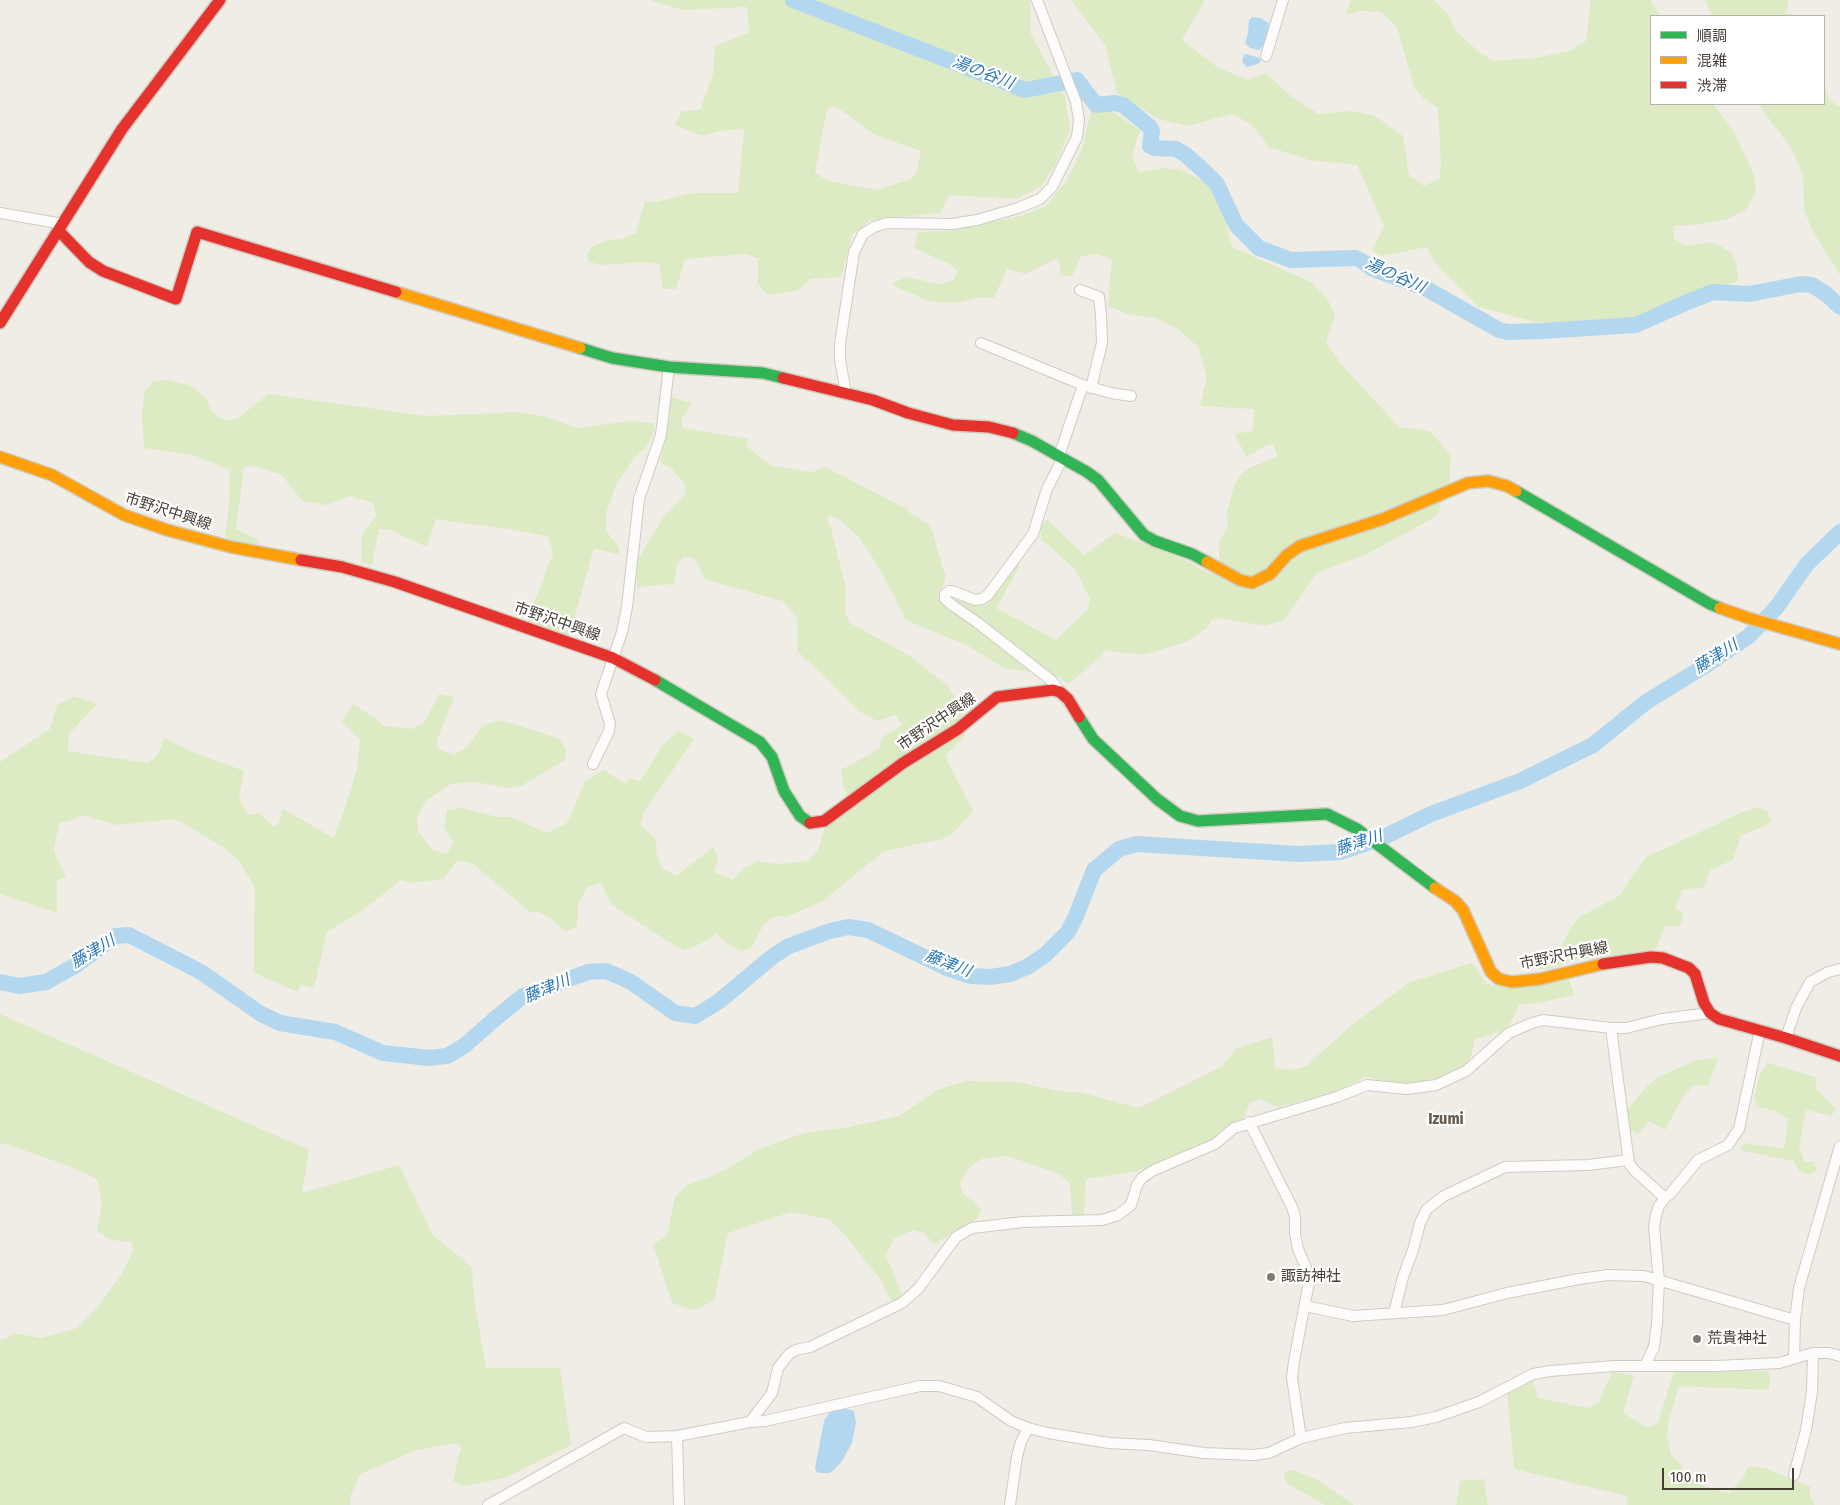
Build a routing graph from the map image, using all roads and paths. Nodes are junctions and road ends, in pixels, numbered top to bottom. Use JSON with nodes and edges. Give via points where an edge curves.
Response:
{"nodes":[{"id":1,"x":220,"y":0,"type":"edge"},
{"id":2,"x":1038,"y":0,"type":"edge"},
{"id":3,"x":1282,"y":0,"type":"edge"},
{"id":4,"x":1266,"y":56,"type":"dead end"},
{"id":5,"x":0,"y":213,"type":"edge"},
{"id":6,"x":61,"y":228,"type":"junction"},
{"id":7,"x":1080,"y":290,"type":"dead end"},
{"id":8,"x":0,"y":323,"type":"edge"},
{"id":9,"x":981,"y":343,"type":"dead end"},
{"id":10,"x":669,"y":367,"type":"junction"},
{"id":11,"x":1087,"y":386,"type":"junction"},
{"id":12,"x":846,"y":393,"type":"junction"},
{"id":13,"x":1131,"y":396,"type":"dead end"},
{"id":14,"x":0,"y":457,"type":"edge"},
{"id":15,"x":1061,"y":457,"type":"junction"},
{"id":16,"x":1840,"y":644,"type":"edge"},
{"id":17,"x":613,"y":658,"type":"junction"},
{"id":18,"x":1060,"y":692,"type":"junction"},
{"id":19,"x":593,"y":764,"type":"dead end"},
{"id":20,"x":1840,"y":969,"type":"edge"},
{"id":21,"x":1710,"y":1013,"type":"junction"},
{"id":22,"x":1611,"y":1028,"type":"junction"},
{"id":23,"x":1760,"y":1030,"type":"junction"},
{"id":24,"x":1786,"y":1038,"type":"junction"},
{"id":25,"x":1840,"y":1056,"type":"edge"},
{"id":26,"x":1249,"y":1122,"type":"junction"},
{"id":27,"x":1840,"y":1146,"type":"edge"},
{"id":28,"x":1628,"y":1160,"type":"junction"},
{"id":29,"x":1665,"y":1198,"type":"junction"},
{"id":30,"x":1659,"y":1281,"type":"junction"},
{"id":31,"x":1305,"y":1306,"type":"junction"},
{"id":32,"x":1394,"y":1313,"type":"junction"},
{"id":33,"x":1795,"y":1320,"type":"junction"},
{"id":34,"x":1813,"y":1353,"type":"junction"},
{"id":35,"x":1840,"y":1356,"type":"edge"},
{"id":36,"x":1794,"y":1358,"type":"junction"},
{"id":37,"x":1646,"y":1366,"type":"junction"},
{"id":38,"x":750,"y":1422,"type":"junction"},
{"id":39,"x":1028,"y":1428,"type":"junction"},
{"id":40,"x":677,"y":1436,"type":"junction"},
{"id":41,"x":1301,"y":1438,"type":"junction"},
{"id":42,"x":1794,"y":1475,"type":"dead end"},
{"id":43,"x":488,"y":1505,"type":"edge"},
{"id":44,"x":679,"y":1505,"type":"edge"},
{"id":45,"x":1010,"y":1505,"type":"edge"}],
"edges":[{"from":1,"to":6,"type":"street","via":[[122,129]]},
{"from":2,"to":12,"type":"street","via":[[1076,102],[1077,137],[1052,188],[1040,199],[976,220],[952,224],[887,222],[863,234],[854,252],[840,344]]},
{"from":3,"to":4,"type":"street"},
{"from":5,"to":6,"type":"street"},
{"from":6,"to":8,"type":"street"},
{"from":6,"to":10,"type":"street","via":[[89,262],[103,271],[176,300],[197,232],[612,358]]},
{"from":7,"to":11,"type":"street","via":[[1098,297],[1101,315],[1102,343]]},
{"from":9,"to":11,"type":"street"},
{"from":10,"to":12,"type":"street","via":[[763,373]]},
{"from":10,"to":17,"type":"street","via":[[661,435],[639,498],[627,607]]},
{"from":11,"to":13,"type":"street"},
{"from":11,"to":15,"type":"street"},
{"from":12,"to":15,"type":"street","via":[[953,424],[1004,430]]},
{"from":14,"to":17,"type":"street","name":"市野沢中興線","via":[[52,475],[124,516],[231,547],[342,567],[395,582]]},
{"from":15,"to":16,"type":"street","via":[[1098,480],[1144,535],[1252,583],[1270,574],[1300,546],[1383,519],[1468,483],[1488,481],[1506,486],[1710,604]]},
{"from":15,"to":18,"type":"street","via":[[1033,534],[988,595],[974,600],[952,590],[945,594],[945,599],[952,605],[1052,682]]},
{"from":17,"to":18,"type":"street","name":"市野沢中興線","via":[[760,742],[772,757],[784,791],[800,816],[811,824],[824,821],[903,763],[958,729],[998,697],[1053,690]]},
{"from":17,"to":19,"type":"street","via":[[601,694],[609,731]]},
{"from":18,"to":21,"type":"street","name":"市野沢中興線","via":[[1068,699],[1093,739],[1157,799],[1180,816],[1198,821],[1327,814],[1357,829],[1455,901],[1463,910],[1491,972],[1500,979],[1512,982],[1540,979],[1618,961],[1663,958],[1689,968],[1695,974]]},
{"from":20,"to":24,"type":"street","via":[[1810,982],[1796,1008]]},
{"from":21,"to":22,"type":"street"},
{"from":21,"to":23,"type":"street","via":[[1719,1020]]},
{"from":22,"to":26,"type":"street","via":[[1549,1020],[1532,1023],[1509,1033],[1466,1071],[1436,1085],[1407,1089],[1367,1085]]},
{"from":22,"to":28,"type":"street"},
{"from":23,"to":24,"type":"street"},
{"from":23,"to":29,"type":"street","via":[[1739,1129],[1728,1145],[1698,1160]]},
{"from":24,"to":25,"type":"street"},
{"from":26,"to":31,"type":"street","via":[[1292,1207],[1294,1234],[1309,1282]]},
{"from":26,"to":38,"type":"street","via":[[1234,1128],[1215,1144],[1142,1178],[1130,1205],[1118,1215],[1082,1222],[987,1225],[963,1232],[918,1289],[902,1303],[789,1354],[778,1368],[772,1393]]},
{"from":27,"to":33,"type":"street","via":[[1799,1288]]},
{"from":28,"to":29,"type":"street","via":[[1634,1170]]},
{"from":28,"to":32,"type":"street","via":[[1588,1165],[1505,1167],[1444,1196],[1427,1209],[1420,1222]]},
{"from":29,"to":30,"type":"street","via":[[1659,1206],[1654,1226]]},
{"from":30,"to":32,"type":"street","via":[[1644,1276],[1608,1275],[1507,1293],[1442,1310]]},
{"from":30,"to":33,"type":"street"},
{"from":30,"to":37,"type":"street","via":[[1654,1347]]},
{"from":31,"to":32,"type":"street","via":[[1353,1316]]},
{"from":31,"to":41,"type":"street","via":[[1292,1378]]},
{"from":33,"to":36,"type":"street"},
{"from":34,"to":35,"type":"street"},
{"from":34,"to":36,"type":"street"},
{"from":34,"to":42,"type":"street","via":[[1806,1430]]},
{"from":36,"to":37,"type":"street","via":[[1779,1363]]},
{"from":37,"to":41,"type":"street","via":[[1572,1368],[1533,1374],[1479,1402],[1436,1417],[1345,1428]]},
{"from":38,"to":39,"type":"street","via":[[920,1386],[939,1386],[977,1397]]},
{"from":38,"to":40,"type":"street"},
{"from":39,"to":41,"type":"street","via":[[1109,1443],[1225,1454],[1268,1453]]},
{"from":39,"to":45,"type":"street","via":[[1016,1456]]},
{"from":40,"to":43,"type":"street","via":[[646,1437],[624,1428]]},
{"from":40,"to":44,"type":"street"}]}
